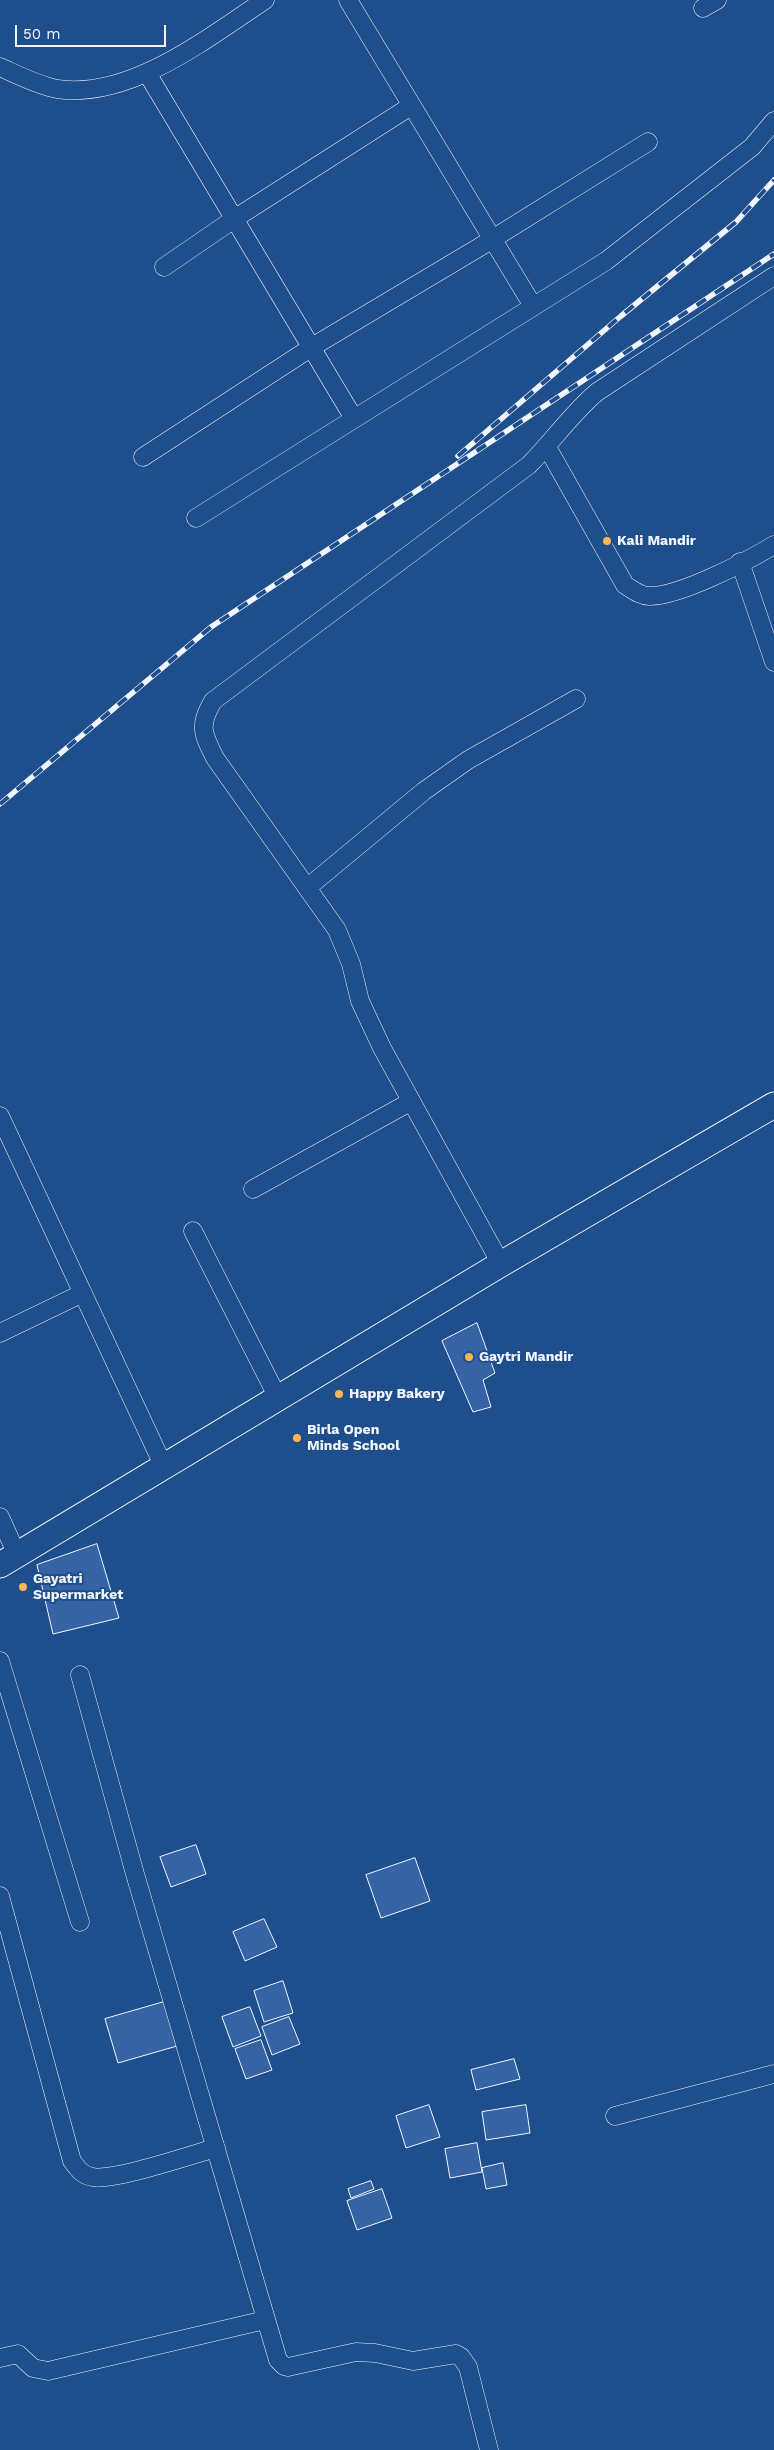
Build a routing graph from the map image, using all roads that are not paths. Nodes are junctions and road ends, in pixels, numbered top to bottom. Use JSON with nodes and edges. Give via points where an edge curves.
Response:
{"nodes":[{"id":1,"x":265,"y":0,"type":"edge"},
{"id":2,"x":348,"y":0,"type":"edge"},
{"id":3,"x":0,"y":67,"type":"edge"},
{"id":4,"x":147,"y":73,"type":"junction"},
{"id":5,"x":412,"y":106,"type":"junction"},
{"id":6,"x":774,"y":121,"type":"edge"},
{"id":7,"x":648,"y":142,"type":"dead end"},
{"id":8,"x":234,"y":219,"type":"junction"},
{"id":9,"x":491,"y":239,"type":"junction"},
{"id":10,"x":164,"y":267,"type":"dead end"},
{"id":11,"x":774,"y":276,"type":"edge"},
{"id":12,"x":533,"y":306,"type":"junction"},
{"id":13,"x":312,"y":347,"type":"junction"},
{"id":14,"x":353,"y":417,"type":"junction"},
{"id":15,"x":547,"y":447,"type":"junction"},
{"id":16,"x":143,"y":457,"type":"dead end"},
{"id":17,"x":196,"y":518,"type":"dead end"},
{"id":18,"x":774,"y":545,"type":"edge"},
{"id":19,"x":740,"y":562,"type":"junction"},
{"id":20,"x":774,"y":662,"type":"edge"},
{"id":21,"x":576,"y":700,"type":"dead end"},
{"id":22,"x":307,"y":888,"type":"junction"},
{"id":23,"x":410,"y":1102,"type":"junction"},
{"id":24,"x":774,"y":1105,"type":"edge"},
{"id":25,"x":0,"y":1116,"type":"edge"},
{"id":26,"x":253,"y":1189,"type":"dead end"},
{"id":27,"x":193,"y":1231,"type":"dead end"},
{"id":28,"x":501,"y":1264,"type":"junction"},
{"id":29,"x":83,"y":1293,"type":"junction"},
{"id":30,"x":0,"y":1333,"type":"edge"},
{"id":31,"x":278,"y":1398,"type":"junction"},
{"id":32,"x":164,"y":1467,"type":"junction"},
{"id":33,"x":0,"y":1517,"type":"edge"},
{"id":34,"x":9,"y":1560,"type":"edge"},
{"id":35,"x":0,"y":1660,"type":"edge"},
{"id":36,"x":80,"y":1674,"type":"dead end"},
{"id":37,"x":0,"y":1896,"type":"edge"},
{"id":38,"x":80,"y":1922,"type":"dead end"},
{"id":39,"x":6,"y":1938,"type":"edge"},
{"id":40,"x":774,"y":2074,"type":"edge"},
{"id":41,"x":615,"y":2116,"type":"dead end"},
{"id":42,"x":216,"y":2148,"type":"junction"},
{"id":43,"x":265,"y":2320,"type":"junction"},
{"id":44,"x":0,"y":2358,"type":"edge"},
{"id":45,"x":489,"y":2450,"type":"edge"}],
"edges":[{"from":1,"to":4,"type":"street"},
{"from":2,"to":5,"type":"street"},
{"from":3,"to":4,"type":"street","via":[[56,88],[89,91],[117,85]]},
{"from":4,"to":8,"type":"street"},
{"from":5,"to":8,"type":"street"},
{"from":5,"to":9,"type":"street"},
{"from":6,"to":12,"type":"street","via":[[752,147],[606,261]]},
{"from":7,"to":9,"type":"street"},
{"from":8,"to":10,"type":"street"},
{"from":8,"to":13,"type":"street"},
{"from":9,"to":12,"type":"street"},
{"from":9,"to":13,"type":"street"},
{"from":11,"to":15,"type":"street","via":[[597,392],[575,412]]},
{"from":12,"to":14,"type":"street"},
{"from":13,"to":14,"type":"street"},
{"from":13,"to":16,"type":"street"},
{"from":14,"to":17,"type":"street"},
{"from":15,"to":19,"type":"street","via":[[625,585],[636,592],[648,596],[669,594]]},
{"from":15,"to":22,"type":"street","via":[[521,471],[213,701],[204,716],[204,735],[215,758]]},
{"from":18,"to":19,"type":"street"},
{"from":19,"to":20,"type":"street"},
{"from":21,"to":22,"type":"street","via":[[468,760],[424,791]]},
{"from":22,"to":23,"type":"street","via":[[337,930],[360,1001]]},
{"from":23,"to":26,"type":"street"},
{"from":23,"to":28,"type":"street"},
{"from":24,"to":28,"type":"main road"},
{"from":25,"to":29,"type":"street"},
{"from":27,"to":31,"type":"street"},
{"from":28,"to":31,"type":"main road"},
{"from":29,"to":30,"type":"street"},
{"from":29,"to":32,"type":"street"},
{"from":31,"to":32,"type":"main road"},
{"from":32,"to":34,"type":"main road"},
{"from":33,"to":34,"type":"street"},
{"from":35,"to":38,"type":"street"},
{"from":36,"to":42,"type":"street"},
{"from":37,"to":39,"type":"street"},
{"from":39,"to":42,"type":"street","via":[[72,2161],[83,2174],[94,2178],[116,2175]]},
{"from":40,"to":41,"type":"street"},
{"from":42,"to":43,"type":"street"},
{"from":43,"to":44,"type":"street","via":[[48,2371],[33,2368],[18,2354]]},
{"from":43,"to":45,"type":"street","via":[[275,2352],[284,2366],[356,2352],[413,2361],[448,2354],[461,2357],[468,2367]]}]}
